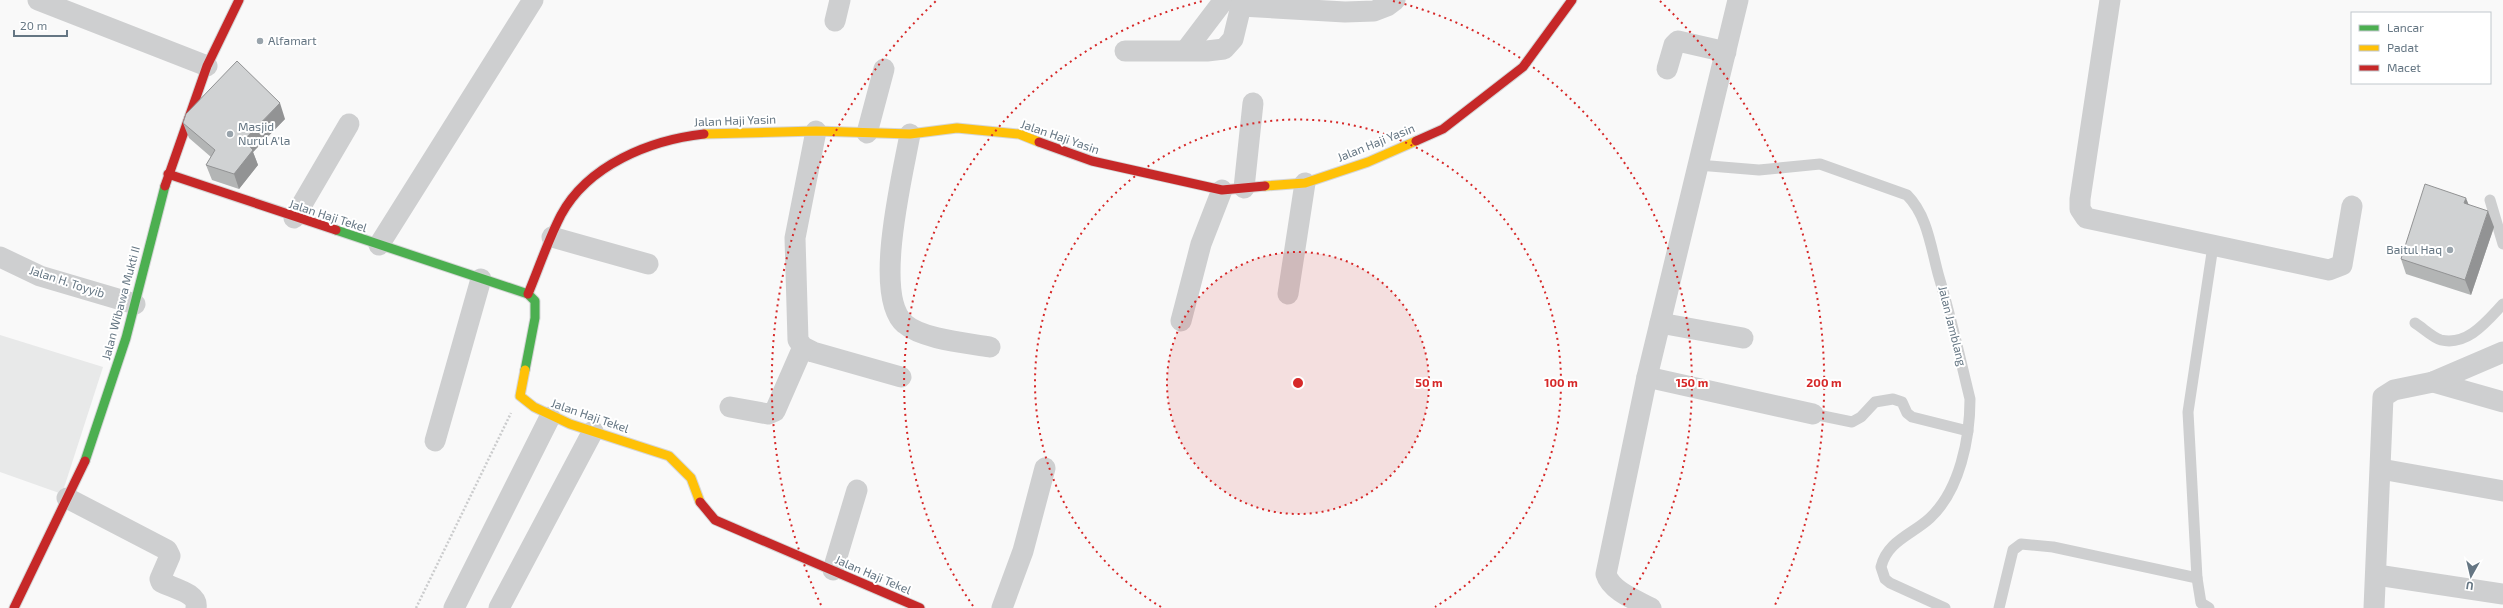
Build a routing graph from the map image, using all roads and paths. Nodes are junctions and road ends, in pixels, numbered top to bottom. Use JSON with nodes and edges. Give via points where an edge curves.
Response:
{"nodes":[{"id":1,"x":38,"y":0,"type":"edge"},
{"id":2,"x":239,"y":0,"type":"edge"},
{"id":3,"x":533,"y":0,"type":"edge"},
{"id":4,"x":840,"y":0,"type":"edge"},
{"id":5,"x":1395,"y":0,"type":"edge"},
{"id":6,"x":1572,"y":0,"type":"edge"},
{"id":7,"x":1738,"y":0,"type":"edge"},
{"id":8,"x":2110,"y":0,"type":"edge"},
{"id":9,"x":1230,"y":2,"type":"edge"},
{"id":10,"x":835,"y":21,"type":"dead end"},
{"id":11,"x":1125,"y":50,"type":"dead end"},
{"id":12,"x":1186,"y":50,"type":"junction"},
{"id":13,"x":1726,"y":52,"type":"junction"},
{"id":14,"x":207,"y":66,"type":"junction"},
{"id":15,"x":884,"y":69,"type":"dead end"},
{"id":16,"x":1667,"y":69,"type":"dead end"},
{"id":17,"x":1253,"y":103,"type":"dead end"},
{"id":18,"x":349,"y":124,"type":"dead end"},
{"id":19,"x":816,"y":131,"type":"junction"},
{"id":20,"x":867,"y":133,"type":"junction"},
{"id":21,"x":910,"y":134,"type":"junction"},
{"id":22,"x":1698,"y":165,"type":"junction"},
{"id":23,"x":168,"y":174,"type":"junction"},
{"id":24,"x":1305,"y":183,"type":"junction"},
{"id":25,"x":1244,"y":188,"type":"junction"},
{"id":26,"x":1222,"y":190,"type":"junction"},
{"id":27,"x":2490,"y":200,"type":"dead end"},
{"id":28,"x":2352,"y":206,"type":"dead end"},
{"id":29,"x":294,"y":218,"type":"junction"},
{"id":30,"x":552,"y":237,"type":"junction"},
{"id":31,"x":2503,"y":244,"type":"edge"},
{"id":32,"x":379,"y":245,"type":"junction"},
{"id":33,"x":2213,"y":246,"type":"junction"},
{"id":34,"x":0,"y":257,"type":"edge"},
{"id":35,"x":648,"y":264,"type":"dead end"},
{"id":36,"x":481,"y":279,"type":"junction"},
{"id":37,"x":528,"y":294,"type":"junction"},
{"id":38,"x":1288,"y":294,"type":"dead end"},
{"id":39,"x":135,"y":304,"type":"junction"},
{"id":40,"x":2503,"y":304,"type":"edge"},
{"id":41,"x":1181,"y":321,"type":"dead end"},
{"id":42,"x":1660,"y":323,"type":"junction"},
{"id":43,"x":2415,"y":323,"type":"dead end"},
{"id":44,"x":1743,"y":338,"type":"dead end"},
{"id":45,"x":803,"y":347,"type":"junction"},
{"id":46,"x":990,"y":347,"type":"dead end"},
{"id":47,"x":2503,"y":352,"type":"edge"},
{"id":48,"x":1647,"y":377,"type":"junction"},
{"id":49,"x":901,"y":378,"type":"dead end"},
{"id":50,"x":2433,"y":382,"type":"junction"},
{"id":51,"x":520,"y":396,"type":"junction"},
{"id":52,"x":2503,"y":402,"type":"edge"},
{"id":53,"x":730,"y":407,"type":"dead end"},
{"id":54,"x":1813,"y":414,"type":"joint"},
{"id":55,"x":550,"y":417,"type":"junction"},
{"id":56,"x":593,"y":431,"type":"junction"},
{"id":57,"x":1968,"y":431,"type":"junction"},
{"id":58,"x":435,"y":440,"type":"dead end"},
{"id":59,"x":1045,"y":468,"type":"dead end"},
{"id":60,"x":2381,"y":470,"type":"junction"},
{"id":61,"x":857,"y":490,"type":"dead end"},
{"id":62,"x":2503,"y":491,"type":"edge"},
{"id":63,"x":67,"y":498,"type":"junction"},
{"id":64,"x":832,"y":570,"type":"junction"},
{"id":65,"x":2377,"y":575,"type":"junction"},
{"id":66,"x":2197,"y":578,"type":"junction"},
{"id":67,"x":2503,"y":594,"type":"edge"},
{"id":68,"x":14,"y":608,"type":"edge"},
{"id":69,"x":196,"y":608,"type":"edge"},
{"id":70,"x":416,"y":608,"type":"edge"},
{"id":71,"x":454,"y":608,"type":"edge"},
{"id":72,"x":499,"y":608,"type":"edge"},
{"id":73,"x":920,"y":608,"type":"edge"},
{"id":74,"x":1002,"y":608,"type":"edge"},
{"id":75,"x":1652,"y":608,"type":"edge"},
{"id":76,"x":1945,"y":608,"type":"edge"},
{"id":77,"x":1999,"y":608,"type":"edge"},
{"id":78,"x":2209,"y":608,"type":"edge"},
{"id":79,"x":2374,"y":608,"type":"edge"}],
"edges":[{"from":1,"to":14,"type":"street"},
{"from":2,"to":14,"type":"street","name":"Jalan Wibawa Mukti II"},
{"from":3,"to":32,"type":"street"},
{"from":4,"to":10,"type":"street"},
{"from":5,"to":9,"type":"street","via":[[1374,11],[1345,12]]},
{"from":6,"to":24,"type":"street","name":"Jalan Haji Yasin","via":[[1523,67],[1443,129],[1368,162]]},
{"from":7,"to":13,"type":"street"},
{"from":8,"to":33,"type":"street","via":[[2080,209],[2086,218],[2097,222]]},
{"from":9,"to":12,"type":"street"},
{"from":9,"to":12,"type":"street","via":[[1233,39],[1229,45],[1224,49],[1207,51]]},
{"from":11,"to":12,"type":"street"},
{"from":13,"to":16,"type":"street","via":[[1678,41],[1674,45]]},
{"from":13,"to":22,"type":"street"},
{"from":14,"to":23,"type":"street","name":"Jalan Wibawa Mukti II"},
{"from":15,"to":20,"type":"street"},
{"from":17,"to":25,"type":"street"},
{"from":18,"to":29,"type":"street"},
{"from":19,"to":20,"type":"street","name":"Jalan Haji Yasin"},
{"from":19,"to":30,"type":"street","name":"Jalan Haji Yasin","via":[[719,132],[677,137],[642,149],[604,169],[578,190],[561,215]]},
{"from":19,"to":45,"type":"street","via":[[795,238],[797,334]]},
{"from":20,"to":21,"type":"street","name":"Jalan Haji Yasin"},
{"from":21,"to":26,"type":"street","name":"Jalan Haji Yasin","via":[[957,128],[1019,134],[1092,161]]},
{"from":21,"to":46,"type":"street","via":[[889,264],[895,311],[905,324],[923,332]]},
{"from":22,"to":42,"type":"street"},
{"from":22,"to":57,"type":"lane","name":"Jalan Jamblang","via":[[1759,170],[1820,164],[1907,195],[1916,204],[1922,216],[1944,292],[1970,399]]},
{"from":23,"to":29,"type":"street","name":"Jalan Haji Tekel"},
{"from":23,"to":39,"type":"street","name":"Jalan Wibawa Mukti II"},
{"from":24,"to":25,"type":"street","name":"Jalan Haji Yasin"},
{"from":24,"to":38,"type":"street"},
{"from":25,"to":26,"type":"street","name":"Jalan Haji Yasin"},
{"from":26,"to":41,"type":"street","via":[[1201,244]]},
{"from":27,"to":31,"type":"lane"},
{"from":28,"to":33,"type":"street","via":[[2344,260],[2342,265],[2336,268],[2328,270]]},
{"from":29,"to":32,"type":"street","name":"Jalan Haji Tekel"},
{"from":30,"to":35,"type":"street"},
{"from":30,"to":37,"type":"street","name":"Jalan Haji Yasin"},
{"from":32,"to":36,"type":"street","name":"Jalan Haji Tekel"},
{"from":33,"to":66,"type":"lane","via":[[2188,412]]},
{"from":34,"to":39,"type":"street","name":"Jalan H. Toyyib","via":[[40,276]]},
{"from":36,"to":37,"type":"street","name":"Jalan Haji Tekel"},
{"from":36,"to":58,"type":"street"},
{"from":37,"to":51,"type":"street","via":[[535,301],[536,318]]},
{"from":39,"to":63,"type":"street","name":"Jalan Wibawa Mukti II","via":[[86,458]]},
{"from":40,"to":43,"type":"lane","via":[[2480,328],[2460,341],[2440,340]]},
{"from":42,"to":44,"type":"street"},
{"from":42,"to":48,"type":"street"},
{"from":45,"to":49,"type":"street"},
{"from":45,"to":53,"type":"street","via":[[775,411],[768,414]]},
{"from":47,"to":50,"type":"street"},
{"from":48,"to":54,"type":"street"},
{"from":48,"to":75,"type":"street","via":[[1606,574],[1608,581],[1615,588]]},
{"from":50,"to":52,"type":"street"},
{"from":50,"to":60,"type":"street","via":[[2394,390],[2383,397]]},
{"from":51,"to":55,"type":"street","name":"Jalan Haji Tekel"},
{"from":51,"to":70,"type":"path"},
{"from":54,"to":57,"type":"lane","via":[[1852,422],[1861,417],[1875,402],[1893,400],[1902,402],[1912,417]]},
{"from":55,"to":56,"type":"street","name":"Jalan Haji Tekel"},
{"from":55,"to":71,"type":"street"},
{"from":56,"to":64,"type":"street","name":"Jalan Haji Tekel","via":[[669,456],[681,466],[693,482],[699,504],[715,520]]},
{"from":56,"to":72,"type":"street"},
{"from":57,"to":76,"type":"lane","name":"Jalan Jamblang","via":[[1962,468],[1940,507],[1930,518],[1892,547],[1881,567],[1885,580]]},
{"from":59,"to":74,"type":"street","via":[[1023,551]]},
{"from":60,"to":62,"type":"street"},
{"from":60,"to":65,"type":"street"},
{"from":61,"to":64,"type":"street"},
{"from":63,"to":68,"type":"street","name":"Jalan Wibawa Mukti II"},
{"from":63,"to":69,"type":"street","via":[[167,550],[170,556],[160,582],[194,597]]},
{"from":64,"to":73,"type":"street","name":"Jalan Haji Tekel"},
{"from":65,"to":67,"type":"street"},
{"from":65,"to":79,"type":"street"},
{"from":66,"to":77,"type":"lane","via":[[2053,547],[2021,544],[2013,550]]},
{"from":66,"to":78,"type":"lane","via":[[2201,603]]}]}
